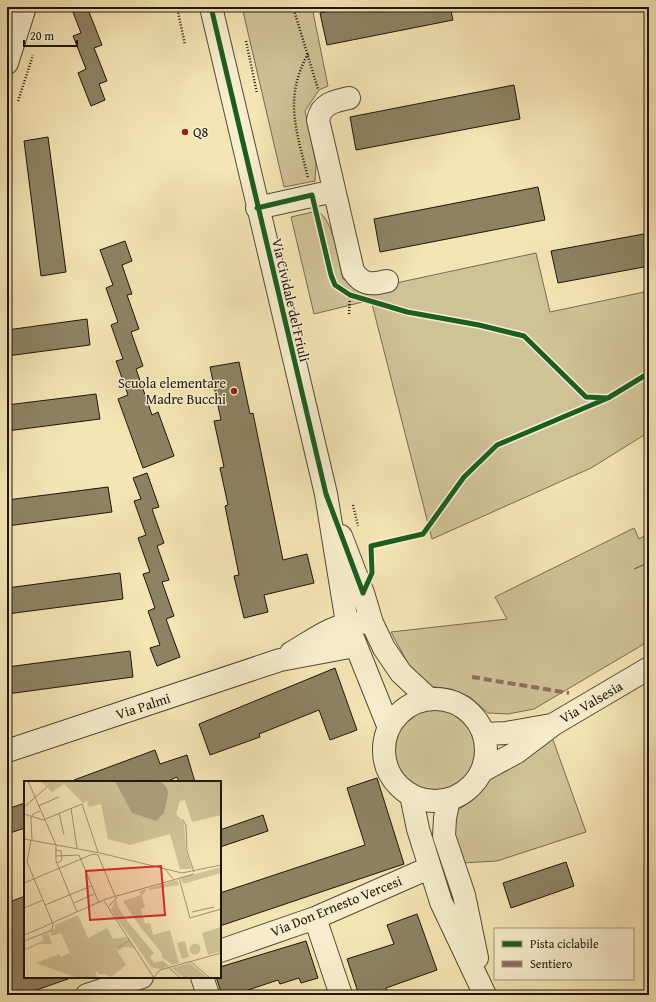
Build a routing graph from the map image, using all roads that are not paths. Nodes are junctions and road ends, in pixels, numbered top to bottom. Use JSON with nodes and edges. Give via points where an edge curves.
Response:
{"nodes":[{"id":1,"x":25,"y":7,"type":"edge"},
{"id":2,"x":211,"y":7,"type":"edge"},
{"id":3,"x":7,"y":63,"type":"edge"},
{"id":4,"x":349,"y":98,"type":"dead end"},
{"id":5,"x":334,"y":190,"type":"junction"},
{"id":6,"x":257,"y":208,"type":"junction"},
{"id":7,"x":387,"y":281,"type":"dead end"},
{"id":8,"x":326,"y":494,"type":"junction"},
{"id":9,"x":347,"y":623,"type":"junction"},
{"id":10,"x":372,"y":623,"type":"junction"},
{"id":11,"x":355,"y":646,"type":"junction"},
{"id":12,"x":280,"y":660,"type":"junction"},
{"id":13,"x":649,"y":668,"type":"edge"},
{"id":14,"x":429,"y":699,"type":"junction"},
{"id":15,"x":554,"y":724,"type":"junction"},
{"id":16,"x":389,"y":728,"type":"junction"},
{"id":17,"x":484,"y":734,"type":"junction"},
{"id":18,"x":7,"y":751,"type":"edge"},
{"id":19,"x":482,"y":771,"type":"junction"},
{"id":20,"x":411,"y":795,"type":"junction"},
{"id":21,"x":449,"y":799,"type":"junction"},
{"id":22,"x":429,"y":868,"type":"junction"},
{"id":23,"x":314,"y":918,"type":"junction"},
{"id":24,"x":221,"y":951,"type":"edge"},
{"id":25,"x":139,"y":978,"type":"edge"},
{"id":26,"x":202,"y":978,"type":"edge"},
{"id":27,"x":484,"y":993,"type":"edge"},
{"id":28,"x":87,"y":995,"type":"edge"},
{"id":29,"x":208,"y":995,"type":"edge"},
{"id":30,"x":341,"y":995,"type":"edge"}],
"edges":[{"from":1,"to":3,"type":"street"},
{"from":2,"to":6,"type":"street","name":"Via Cividale del Friuli"},
{"from":4,"to":5,"type":"street","via":[[331,102],[324,107],[318,120]]},
{"from":5,"to":6,"type":"street"},
{"from":5,"to":7,"type":"street","via":[[353,270],[358,279],[376,284]]},
{"from":6,"to":8,"type":"street","name":"Via Cividale del Friuli"},
{"from":8,"to":9,"type":"street","name":"Via Cividale del Friuli"},
{"from":8,"to":10,"type":"street","name":"Via Cividale del Friuli"},
{"from":9,"to":10,"type":"street","name":"Via Palmi"},
{"from":9,"to":11,"type":"street","name":"Via Cividale del Friuli"},
{"from":9,"to":12,"type":"street","name":"Via Palmi","via":[[328,630]]},
{"from":10,"to":14,"type":"street","name":"Via Cividale del Friuli","via":[[384,648],[401,673]]},
{"from":11,"to":12,"type":"street","name":"Via Palmi"},
{"from":11,"to":16,"type":"street","name":"Via Cividale del Friuli"},
{"from":12,"to":18,"type":"street","name":"Via Palmi"},
{"from":13,"to":15,"type":"street","name":"Via Valsesia"},
{"from":14,"to":16,"type":"street","via":[[403,710]]},
{"from":14,"to":17,"type":"street","via":[[442,699],[460,705],[475,717]]},
{"from":15,"to":17,"type":"street","name":"Via Valsesia","via":[[506,733]]},
{"from":15,"to":19,"type":"street","name":"Via Valsesia","via":[[517,752]]},
{"from":16,"to":20,"type":"street","via":[[384,749],[387,768],[397,784]]},
{"from":17,"to":19,"type":"street","via":[[486,753]]},
{"from":19,"to":21,"type":"street","via":[[471,787]]},
{"from":20,"to":21,"type":"street","via":[[430,801]]},
{"from":20,"to":22,"type":"street"},
{"from":21,"to":27,"type":"street","via":[[444,836],[464,895]]},
{"from":22,"to":23,"type":"street","name":"Via Don Ernesto Vercesi"},
{"from":22,"to":27,"type":"street","via":[[441,902]]},
{"from":23,"to":24,"type":"street","name":"Via Don Ernesto Vercesi"},
{"from":23,"to":30,"type":"street"},
{"from":25,"to":28,"type":"street"},
{"from":26,"to":29,"type":"street"}]}
